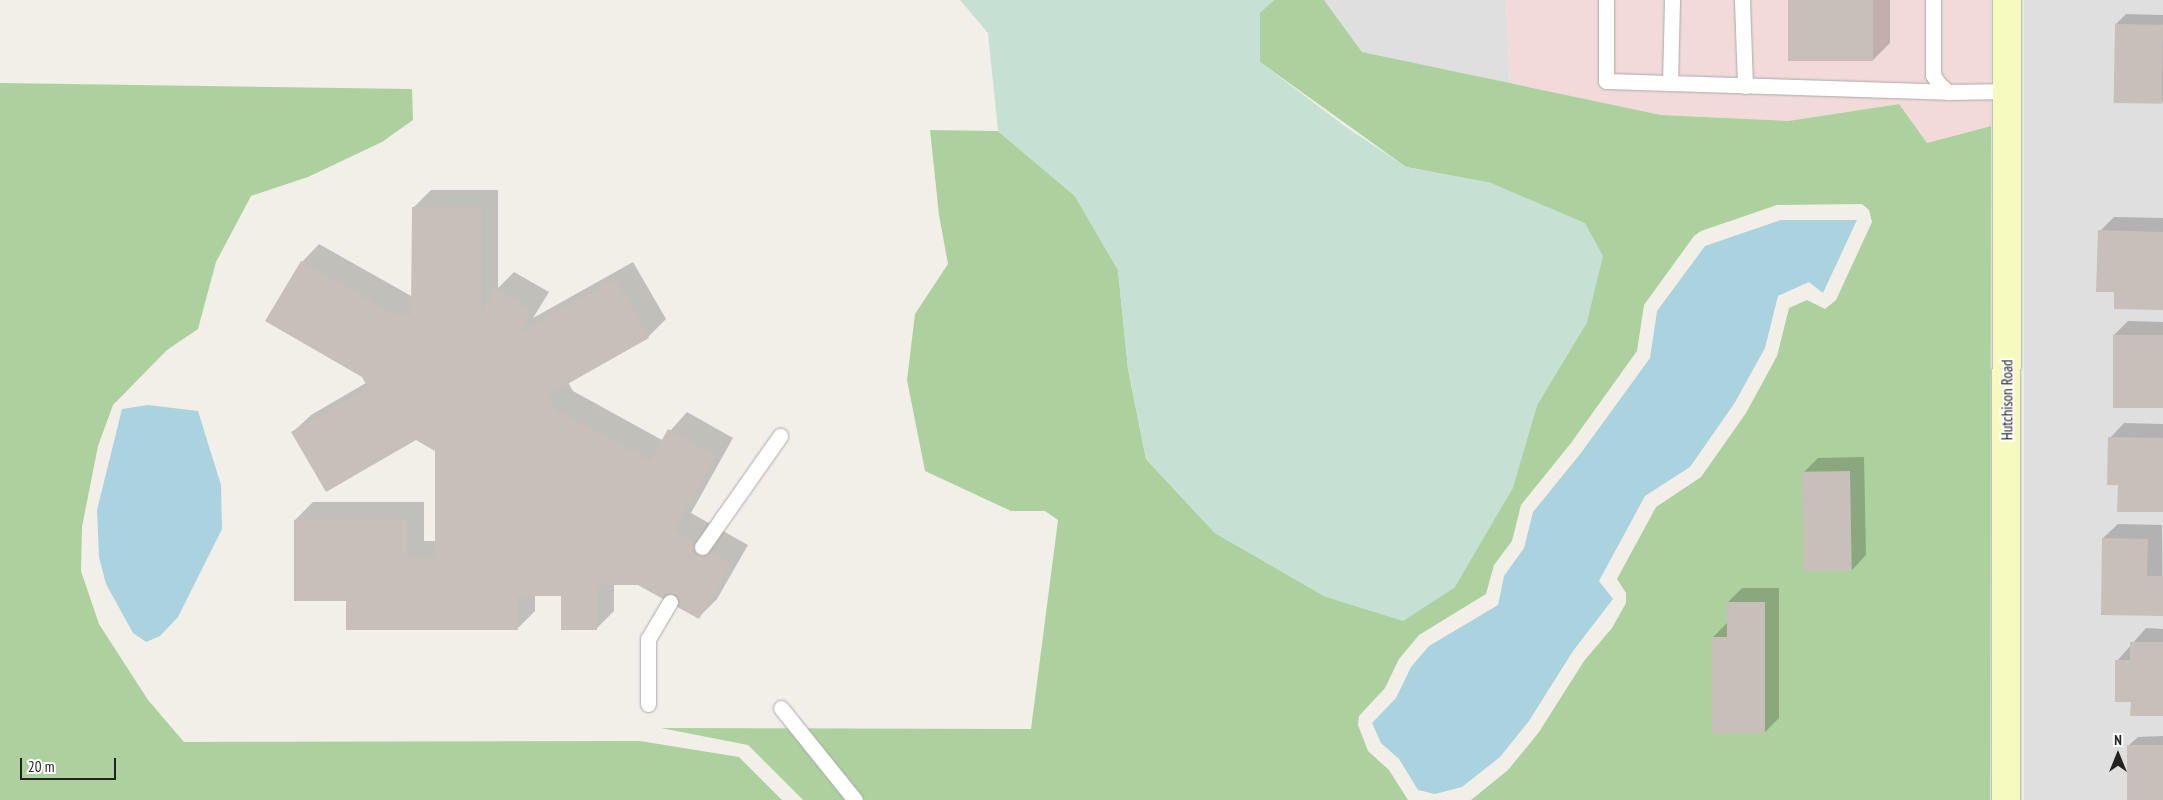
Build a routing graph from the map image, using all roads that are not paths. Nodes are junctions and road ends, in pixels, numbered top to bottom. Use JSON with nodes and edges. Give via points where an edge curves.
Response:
{"nodes":[{"id":1,"x":1606,"y":0,"type":"edge"},
{"id":2,"x":1672,"y":0,"type":"edge"},
{"id":3,"x":1742,"y":0,"type":"edge"},
{"id":4,"x":1934,"y":0,"type":"edge"},
{"id":5,"x":2007,"y":0,"type":"edge"},
{"id":6,"x":1670,"y":83,"type":"junction"},
{"id":7,"x":1745,"y":86,"type":"junction"},
{"id":8,"x":2007,"y":91,"type":"junction"},
{"id":9,"x":1948,"y":92,"type":"junction"},
{"id":10,"x":780,"y":436,"type":"dead end"},
{"id":11,"x":702,"y":547,"type":"dead end"},
{"id":12,"x":670,"y":602,"type":"dead end"},
{"id":13,"x":648,"y":704,"type":"dead end"},
{"id":14,"x":781,"y":708,"type":"dead end"},
{"id":15,"x":855,"y":800,"type":"edge"},
{"id":16,"x":2006,"y":800,"type":"edge"}],
"edges":[{"from":1,"to":6,"type":"lane","via":[[1606,81]]},
{"from":2,"to":6,"type":"lane"},
{"from":3,"to":7,"type":"lane"},
{"from":4,"to":9,"type":"lane","via":[[1934,75]]},
{"from":5,"to":8,"type":"street","name":"Hutchison Road"},
{"from":6,"to":7,"type":"lane"},
{"from":7,"to":9,"type":"lane"},
{"from":8,"to":9,"type":"lane"},
{"from":8,"to":16,"type":"street","name":"Hutchison Road"},
{"from":10,"to":11,"type":"lane"},
{"from":12,"to":13,"type":"lane","via":[[648,639]]},
{"from":14,"to":15,"type":"lane"}]}
